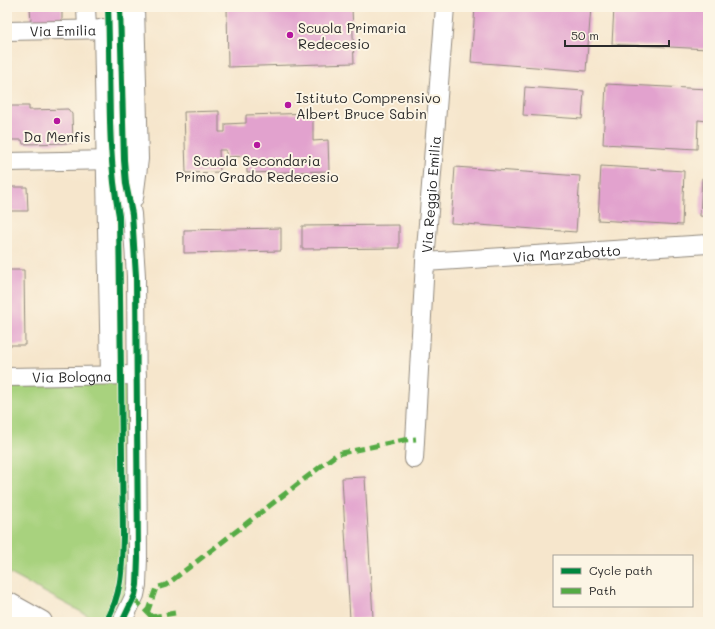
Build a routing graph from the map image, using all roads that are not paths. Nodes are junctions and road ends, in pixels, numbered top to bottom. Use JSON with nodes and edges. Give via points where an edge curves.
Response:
{"nodes":[{"id":1,"x":86,"y":7,"type":"edge"},
{"id":2,"x":120,"y":7,"type":"edge"},
{"id":3,"x":135,"y":7,"type":"edge"},
{"id":4,"x":445,"y":7,"type":"edge"},
{"id":5,"x":103,"y":29,"type":"junction"},
{"id":6,"x":7,"y":31,"type":"edge"},
{"id":7,"x":138,"y":92,"type":"junction"},
{"id":8,"x":138,"y":112,"type":"junction"},
{"id":9,"x":106,"y":160,"type":"junction"},
{"id":10,"x":124,"y":160,"type":"junction"},
{"id":11,"x":7,"y":162,"type":"edge"},
{"id":12,"x":132,"y":214,"type":"junction"},
{"id":13,"x":708,"y":244,"type":"edge"},
{"id":14,"x":425,"y":262,"type":"junction"},
{"id":15,"x":137,"y":375,"type":"junction"},
{"id":16,"x":110,"y":376,"type":"junction"},
{"id":17,"x":7,"y":377,"type":"edge"},
{"id":18,"x":414,"y":459,"type":"dead end"},
{"id":19,"x":7,"y":603,"type":"edge"},
{"id":20,"x":124,"y":618,"type":"edge"},
{"id":21,"x":41,"y":622,"type":"edge"}],
"edges":[{"from":1,"to":5,"type":"street"},
{"from":2,"to":5,"type":"street"},
{"from":3,"to":7,"type":"street"},
{"from":4,"to":14,"type":"street","name":"Via Reggio Emilia"},
{"from":5,"to":6,"type":"street","name":"Via Emilia"},
{"from":5,"to":7,"type":"street","via":[[126,31],[128,34],[130,75]]},
{"from":5,"to":9,"type":"street"},
{"from":5,"to":10,"type":"street"},
{"from":7,"to":8,"type":"street"},
{"from":8,"to":10,"type":"street","via":[[132,120],[131,154],[129,159]]},
{"from":8,"to":12,"type":"street","via":[[139,159]]},
{"from":9,"to":10,"type":"street"},
{"from":9,"to":11,"type":"street"},
{"from":9,"to":16,"type":"street"},
{"from":10,"to":12,"type":"street"},
{"from":12,"to":15,"type":"street","via":[[136,276]]},
{"from":13,"to":14,"type":"street","name":"Via Marzabotto"},
{"from":14,"to":18,"type":"street","name":"Via Reggio Emilia"},
{"from":15,"to":16,"type":"street","name":"Via Bologna"},
{"from":15,"to":20,"type":"street","via":[[137,585],[134,599]]},
{"from":16,"to":17,"type":"street","name":"Via Bologna"},
{"from":19,"to":21,"type":"highway"}]}
